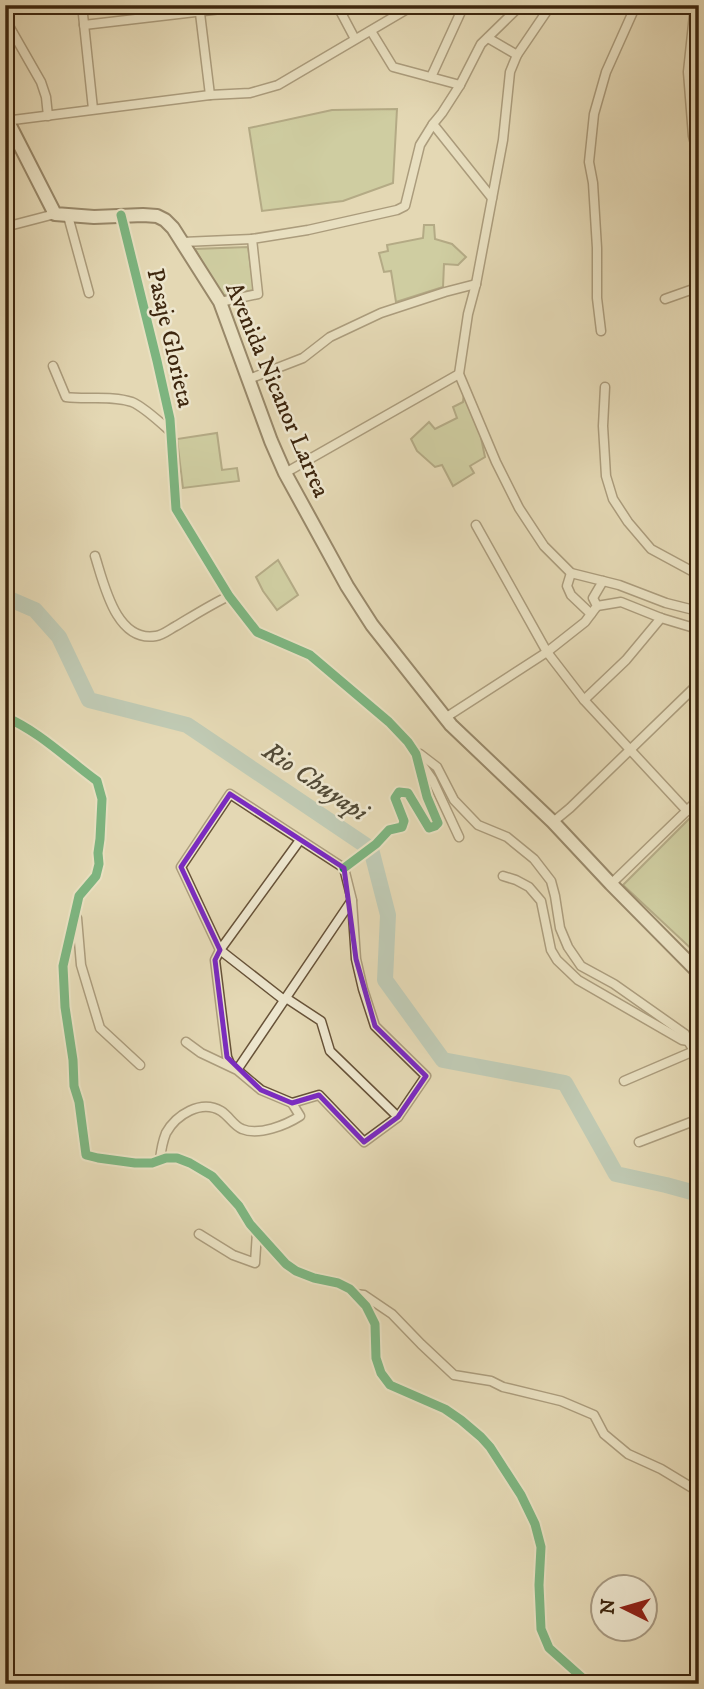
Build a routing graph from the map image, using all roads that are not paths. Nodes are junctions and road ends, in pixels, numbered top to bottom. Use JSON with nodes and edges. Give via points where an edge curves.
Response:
{"nodes":[{"id":1,"x":82,"y":5,"type":"edge"},
{"id":2,"x":256,"y":5,"type":"edge"},
{"id":3,"x":337,"y":5,"type":"edge"},
{"id":4,"x":414,"y":5,"type":"edge"},
{"id":5,"x":464,"y":5,"type":"edge"},
{"id":6,"x":522,"y":5,"type":"edge"},
{"id":7,"x":551,"y":5,"type":"edge"},
{"id":8,"x":636,"y":5,"type":"edge"},
{"id":9,"x":695,"y":5,"type":"edge"},
{"id":10,"x":200,"y":9,"type":"edge"},
{"id":11,"x":5,"y":19,"type":"edge"},
{"id":12,"x":84,"y":24,"type":"junction"},
{"id":13,"x":371,"y":31,"type":"junction"},
{"id":14,"x":488,"y":38,"type":"junction"},
{"id":15,"x":355,"y":39,"type":"junction"},
{"id":16,"x":517,"y":55,"type":"junction"},
{"id":17,"x":431,"y":77,"type":"junction"},
{"id":18,"x":460,"y":85,"type":"junction"},
{"id":19,"x":210,"y":95,"type":"junction"},
{"id":20,"x":93,"y":109,"type":"junction"},
{"id":21,"x":48,"y":116,"type":"junction"},
{"id":22,"x":6,"y":119,"type":"edge"},
{"id":23,"x":433,"y":124,"type":"junction"},
{"id":24,"x":699,"y":160,"type":"edge"},
{"id":25,"x":492,"y":198,"type":"junction"},
{"id":26,"x":62,"y":215,"type":"junction"},
{"id":27,"x":121,"y":215,"type":"junction"},
{"id":28,"x":5,"y":227,"type":"edge"},
{"id":29,"x":252,"y":239,"type":"junction"},
{"id":30,"x":183,"y":242,"type":"junction"},
{"id":31,"x":475,"y":284,"type":"junction"},
{"id":32,"x":699,"y":287,"type":"edge"},
{"id":33,"x":89,"y":293,"type":"dead end"},
{"id":34,"x":665,"y":299,"type":"dead end"},
{"id":35,"x":220,"y":302,"type":"junction"},
{"id":36,"x":600,"y":331,"type":"dead end"},
{"id":37,"x":53,"y":366,"type":"dead end"},
{"id":38,"x":459,"y":374,"type":"junction"},
{"id":39,"x":249,"y":379,"type":"junction"},
{"id":40,"x":605,"y":387,"type":"dead end"},
{"id":41,"x":171,"y":432,"type":"junction"},
{"id":42,"x":285,"y":472,"type":"junction"},
{"id":43,"x":476,"y":525,"type":"dead end"},
{"id":44,"x":95,"y":556,"type":"dead end"},
{"id":45,"x":571,"y":573,"type":"junction"},
{"id":46,"x":699,"y":575,"type":"edge"},
{"id":47,"x":603,"y":581,"type":"junction"},
{"id":48,"x":229,"y":596,"type":"junction"},
{"id":49,"x":597,"y":606,"type":"junction"},
{"id":50,"x":699,"y":609,"type":"edge"},
{"id":51,"x":591,"y":614,"type":"junction"},
{"id":52,"x":661,"y":618,"type":"junction"},
{"id":53,"x":699,"y":632,"type":"edge"},
{"id":54,"x":547,"y":652,"type":"junction"},
{"id":55,"x":699,"y":683,"type":"edge"},
{"id":56,"x":584,"y":701,"type":"junction"},
{"id":57,"x":5,"y":718,"type":"edge"},
{"id":58,"x":445,"y":718,"type":"junction"},
{"id":59,"x":628,"y":750,"type":"junction"},
{"id":60,"x":416,"y":754,"type":"junction"},
{"id":61,"x":699,"y":799,"type":"edge"},
{"id":62,"x":687,"y":811,"type":"junction"},
{"id":63,"x":553,"y":822,"type":"junction"},
{"id":64,"x":459,"y":837,"type":"dead end"},
{"id":65,"x":300,"y":840,"type":"junction"},
{"id":66,"x":344,"y":868,"type":"junction"},
{"id":67,"x":503,"y":876,"type":"dead end"},
{"id":68,"x":611,"y":884,"type":"junction"},
{"id":69,"x":352,"y":900,"type":"junction"},
{"id":70,"x":77,"y":908,"type":"junction"},
{"id":71,"x":220,"y":950,"type":"junction"},
{"id":72,"x":699,"y":974,"type":"edge"},
{"id":73,"x":285,"y":999,"type":"junction"},
{"id":74,"x":688,"y":1041,"type":"junction"},
{"id":75,"x":186,"y":1042,"type":"dead end"},
{"id":76,"x":696,"y":1055,"type":"edge"},
{"id":77,"x":140,"y":1065,"type":"dead end"},
{"id":78,"x":237,"y":1070,"type":"junction"},
{"id":79,"x":624,"y":1082,"type":"dead end"},
{"id":80,"x":292,"y":1103,"type":"junction"},
{"id":81,"x":398,"y":1117,"type":"junction"},
{"id":82,"x":699,"y":1119,"type":"edge"},
{"id":83,"x":639,"y":1142,"type":"dead end"},
{"id":84,"x":160,"y":1160,"type":"junction"},
{"id":85,"x":257,"y":1232,"type":"junction"},
{"id":86,"x":199,"y":1234,"type":"dead end"},
{"id":87,"x":355,"y":1294,"type":"junction"},
{"id":88,"x":699,"y":1492,"type":"edge"},
{"id":89,"x":591,"y":1684,"type":"edge"}],
"edges":[{"from":1,"to":12,"type":"street"},
{"from":2,"to":10,"type":"street"},
{"from":3,"to":15,"type":"street"},
{"from":4,"to":13,"type":"street"},
{"from":5,"to":17,"type":"street"},
{"from":6,"to":14,"type":"street"},
{"from":7,"to":16,"type":"street"},
{"from":8,"to":36,"type":"street","via":[[606,72],[594,114],[589,162]]},
{"from":9,"to":24,"type":"street","via":[[688,72]]},
{"from":10,"to":12,"type":"street"},
{"from":10,"to":19,"type":"street"},
{"from":11,"to":21,"type":"street","via":[[41,82]]},
{"from":12,"to":20,"type":"street"},
{"from":13,"to":15,"type":"street"},
{"from":13,"to":17,"type":"street","via":[[394,67]]},
{"from":14,"to":16,"type":"street"},
{"from":14,"to":18,"type":"street"},
{"from":15,"to":19,"type":"street","via":[[278,85],[250,93]]},
{"from":16,"to":25,"type":"street","via":[[510,72]]},
{"from":17,"to":18,"type":"street"},
{"from":18,"to":23,"type":"street"},
{"from":19,"to":20,"type":"street"},
{"from":20,"to":21,"type":"street"},
{"from":21,"to":22,"type":"street"},
{"from":22,"to":26,"type":"main road"},
{"from":23,"to":25,"type":"street"},
{"from":23,"to":29,"type":"street","via":[[420,145],[405,206]]},
{"from":25,"to":31,"type":"street"},
{"from":26,"to":27,"type":"main road","name":"Avenida Nicanor Larrea"},
{"from":26,"to":28,"type":"street"},
{"from":26,"to":33,"type":"street"},
{"from":27,"to":30,"type":"main road","name":"Avenida Nicanor Larrea","via":[[157,216]]},
{"from":27,"to":41,"type":"street","name":"Pasaje Glorieta"},
{"from":29,"to":30,"type":"street"},
{"from":29,"to":35,"type":"street","via":[[258,294]]},
{"from":30,"to":35,"type":"main road","name":"Avenida Nicanor Larrea"},
{"from":31,"to":38,"type":"street"},
{"from":31,"to":39,"type":"street","via":[[381,313],[330,337],[303,358]]},
{"from":32,"to":34,"type":"street"},
{"from":35,"to":39,"type":"main road","name":"Avenida Nicanor Larrea"},
{"from":37,"to":41,"type":"street","via":[[66,397],[130,401]]},
{"from":38,"to":42,"type":"street"},
{"from":38,"to":45,"type":"street","via":[[519,508],[544,546]]},
{"from":39,"to":42,"type":"main road","name":"Avenida Nicanor Larrea"},
{"from":40,"to":46,"type":"street","via":[[606,476],[613,499],[651,549]]},
{"from":41,"to":48,"type":"street","name":"Pasaje Glorieta","via":[[176,509]]},
{"from":42,"to":58,"type":"main road","name":"Avenida Nicanor Larrea","via":[[372,625]]},
{"from":43,"to":54,"type":"street"},
{"from":44,"to":48,"type":"street","via":[[118,618],[140,635],[157,636]]},
{"from":45,"to":47,"type":"street"},
{"from":45,"to":51,"type":"street","via":[[567,586],[571,596]]},
{"from":47,"to":49,"type":"street","via":[[593,598]]},
{"from":47,"to":50,"type":"street"},
{"from":48,"to":60,"type":"street","name":"Pasaje Glorieta","via":[[257,632],[310,655],[399,732]]},
{"from":49,"to":51,"type":"street"},
{"from":49,"to":52,"type":"street","via":[[621,602]]},
{"from":51,"to":54,"type":"street"},
{"from":52,"to":53,"type":"street"},
{"from":52,"to":56,"type":"street"},
{"from":54,"to":56,"type":"street"},
{"from":54,"to":58,"type":"street"},
{"from":55,"to":59,"type":"street"},
{"from":56,"to":59,"type":"street"},
{"from":57,"to":70,"type":"street","via":[[45,740],[97,781],[102,799],[99,864],[96,876],[79,896]]},
{"from":58,"to":63,"type":"main road","name":"Avenida Nicanor Larrea"},
{"from":59,"to":62,"type":"street"},
{"from":59,"to":63,"type":"street"},
{"from":60,"to":64,"type":"street"},
{"from":60,"to":66,"type":"street","via":[[438,823],[429,828],[408,793],[399,792],[395,798],[402,827],[389,830]]},
{"from":60,"to":74,"type":"street","via":[[437,767],[454,800],[478,825],[507,837],[534,859],[551,881],[560,928],[581,966],[634,998],[685,1034]]},
{"from":61,"to":62,"type":"street"},
{"from":62,"to":68,"type":"street"},
{"from":63,"to":68,"type":"main road","name":"Avenida Nicanor Larrea"},
{"from":65,"to":66,"type":"street"},
{"from":65,"to":71,"type":"street"},
{"from":65,"to":71,"type":"street","via":[[230,793],[181,867]]},
{"from":66,"to":69,"type":"street"},
{"from":67,"to":74,"type":"street","via":[[529,887],[541,901],[551,950],[578,980]]},
{"from":68,"to":72,"type":"main road","name":"Avenida Nicanor Larrea"},
{"from":69,"to":73,"type":"street"},
{"from":69,"to":81,"type":"street","via":[[356,959],[375,1026],[426,1076]]},
{"from":70,"to":77,"type":"street","via":[[81,965],[100,1028]]},
{"from":70,"to":84,"type":"street","via":[[66,949],[65,1007],[86,1154],[135,1163]]},
{"from":71,"to":73,"type":"street"},
{"from":71,"to":78,"type":"street","via":[[215,960],[227,1057]]},
{"from":73,"to":78,"type":"street"},
{"from":73,"to":81,"type":"street","via":[[321,1021],[330,1051]]},
{"from":74,"to":76,"type":"street"},
{"from":75,"to":78,"type":"street"},
{"from":76,"to":79,"type":"street"},
{"from":78,"to":80,"type":"street","via":[[261,1090]]},
{"from":80,"to":81,"type":"street","via":[[319,1095],[364,1142]]},
{"from":80,"to":84,"type":"street","via":[[300,1116],[259,1131],[242,1129],[212,1107],[197,1108],[179,1117],[167,1131]]},
{"from":82,"to":83,"type":"street"},
{"from":84,"to":85,"type":"street","via":[[177,1158],[212,1176]]},
{"from":85,"to":86,"type":"street","via":[[255,1263]]},
{"from":85,"to":87,"type":"street","via":[[296,1271],[338,1283]]},
{"from":87,"to":88,"type":"street","via":[[392,1314],[454,1375],[491,1381],[594,1415],[604,1434],[628,1454]]},
{"from":87,"to":89,"type":"street","via":[[376,1324],[376,1358],[390,1385],[461,1420],[490,1447],[521,1495],[541,1547],[541,1629],[549,1648]]}]}
